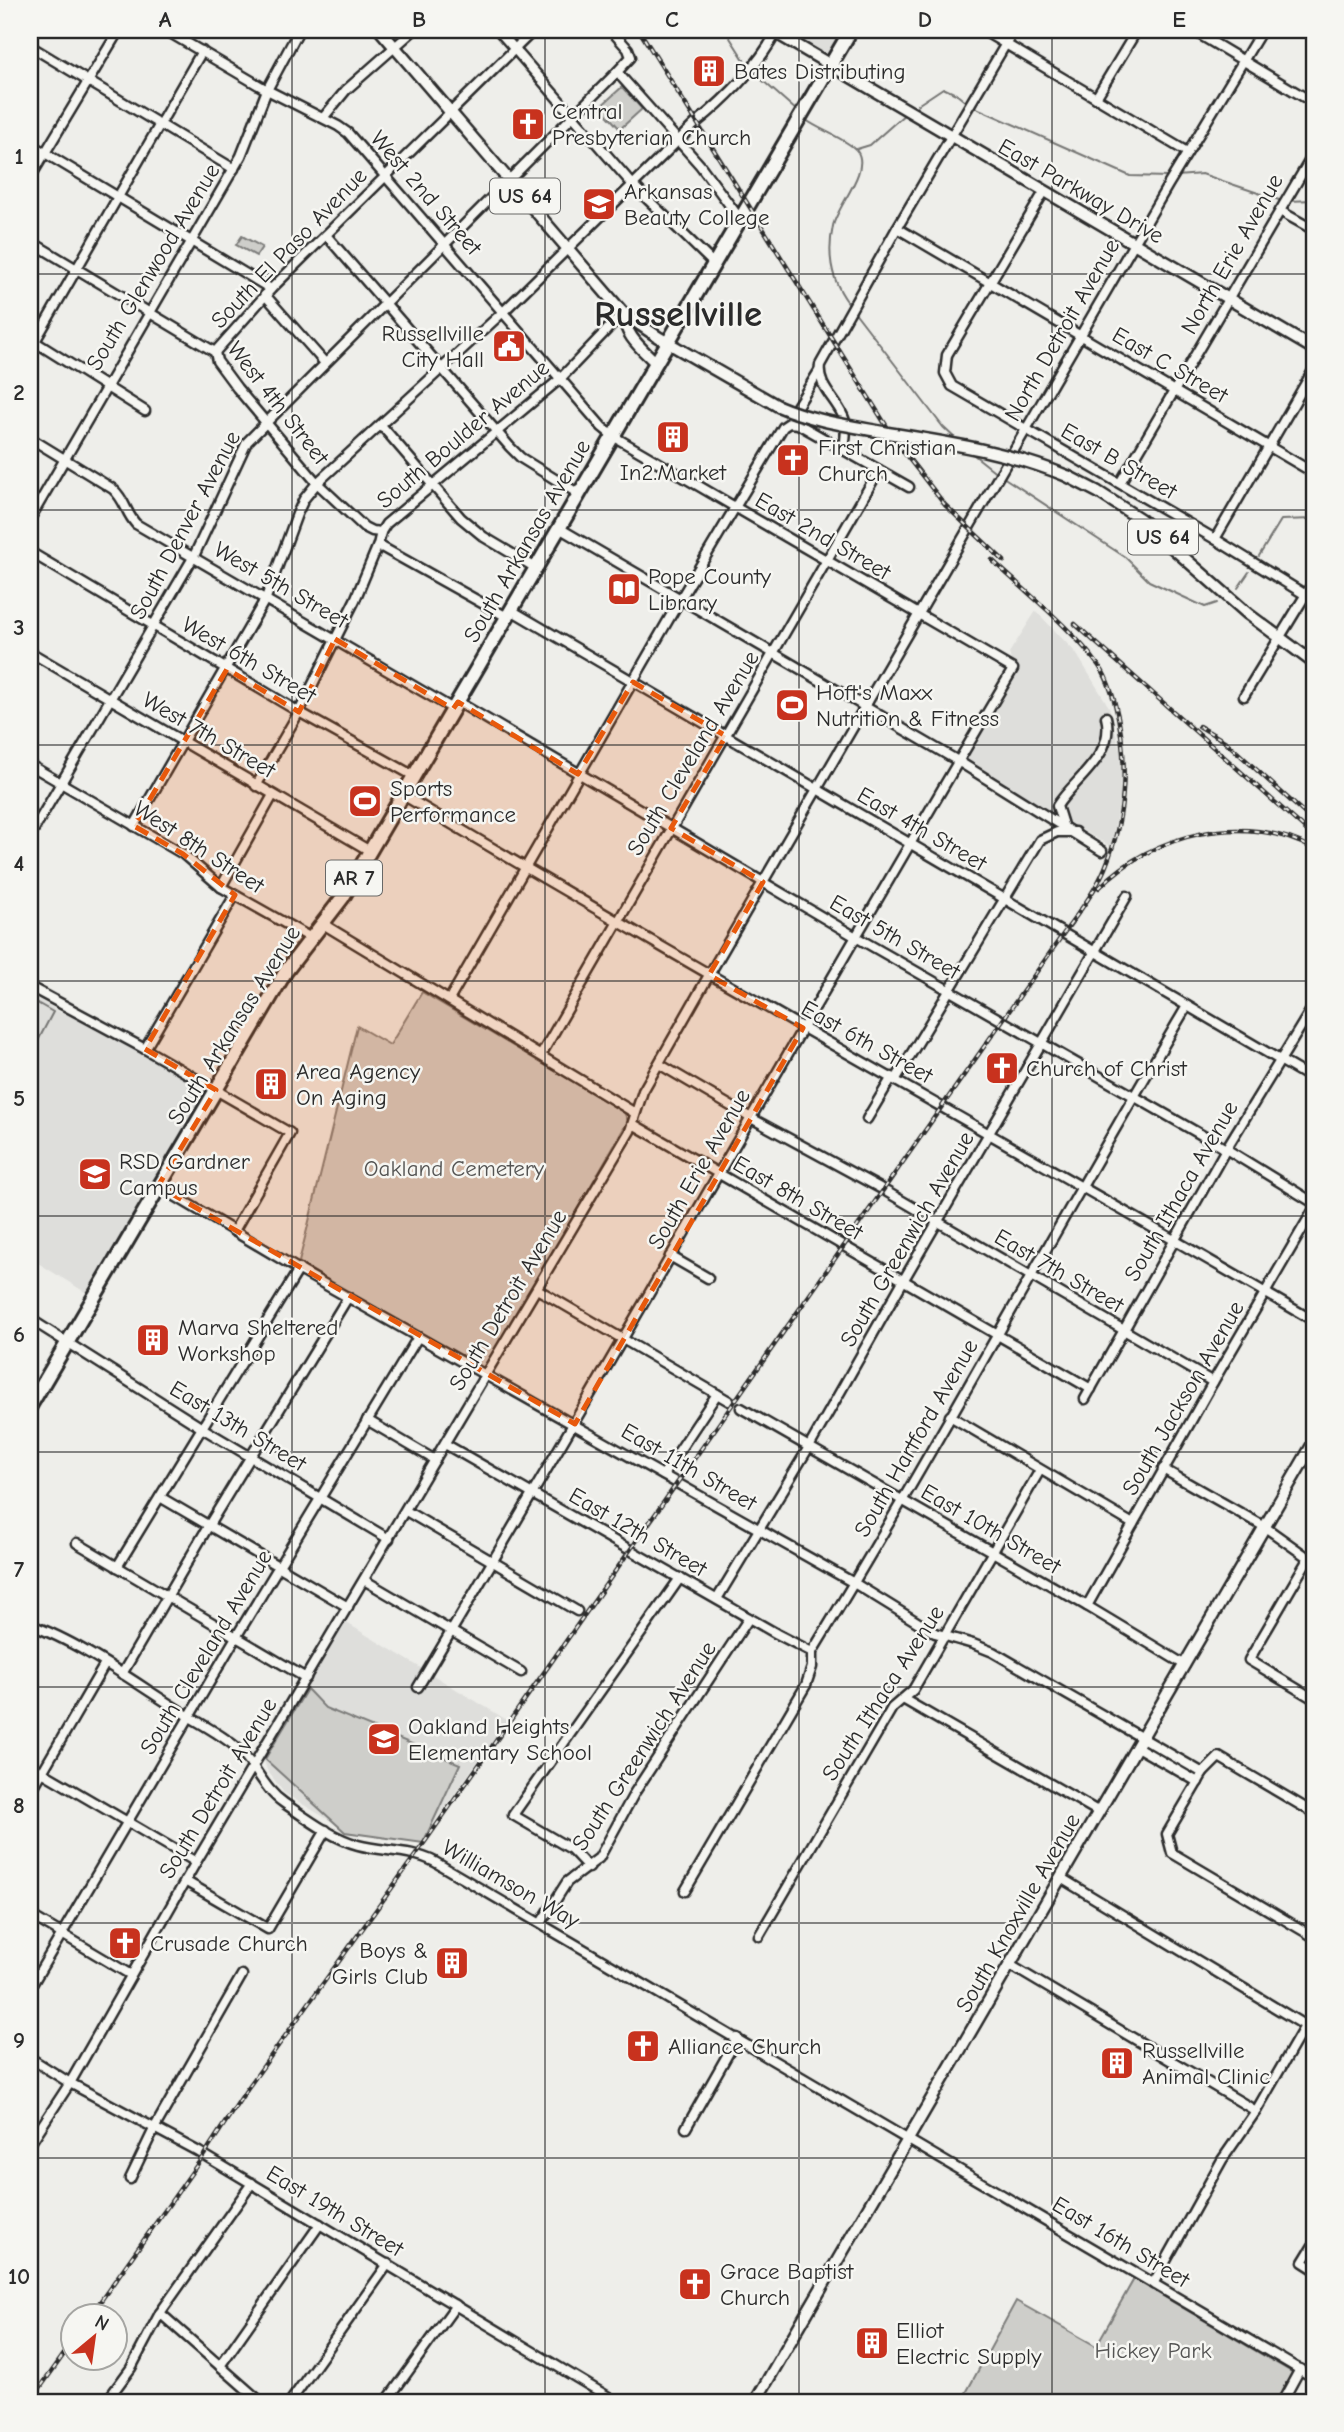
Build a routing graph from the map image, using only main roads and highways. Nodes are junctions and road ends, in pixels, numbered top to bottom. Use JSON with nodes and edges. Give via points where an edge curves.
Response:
{"nodes":[{"id":1,"x":380,"y":30,"type":"edge"},
{"id":2,"x":851,"y":30,"type":"edge"},
{"id":3,"x":773,"y":31,"type":"edge"},
{"id":4,"x":830,"y":65,"type":"junction"},
{"id":5,"x":623,"y":313,"type":"junction"},
{"id":6,"x":668,"y":343,"type":"junction"},
{"id":7,"x":1314,"y":349,"type":"edge"},
{"id":8,"x":656,"y":363,"type":"junction"},
{"id":9,"x":1314,"y":663,"type":"edge"},
{"id":10,"x":30,"y":1406,"type":"edge"},
{"id":11,"x":1314,"y":1442,"type":"edge"},
{"id":12,"x":755,"y":2402,"type":"edge"}],
"edges":[{"from":1,"to":5,"type":"main road","number":"US 64"},
{"from":2,"to":4,"type":"highway","number":"AR 7"},
{"from":3,"to":4,"type":"main road","name":"East Parkway Drive"},
{"from":4,"to":6,"type":"highway","number":"AR 7"},
{"from":4,"to":7,"type":"main road","name":"East Parkway Drive"},
{"from":5,"to":6,"type":"main road","number":"US 64"},
{"from":5,"to":8,"type":"main road","via":[[628,334]]},
{"from":6,"to":8,"type":"highway","name":"South Arkansas Avenue","number":"AR 7"},
{"from":6,"to":9,"type":"main road","number":"US 64","bridge":true,"via":[[778,406],[809,418],[997,452],[1067,476],[1140,519]]},
{"from":8,"to":10,"type":"highway","name":"South Arkansas Avenue","number":"AR 7","via":[[370,851],[286,971]]},
{"from":11,"to":12,"type":"main road","name":"South Knoxville Avenue"}]}
